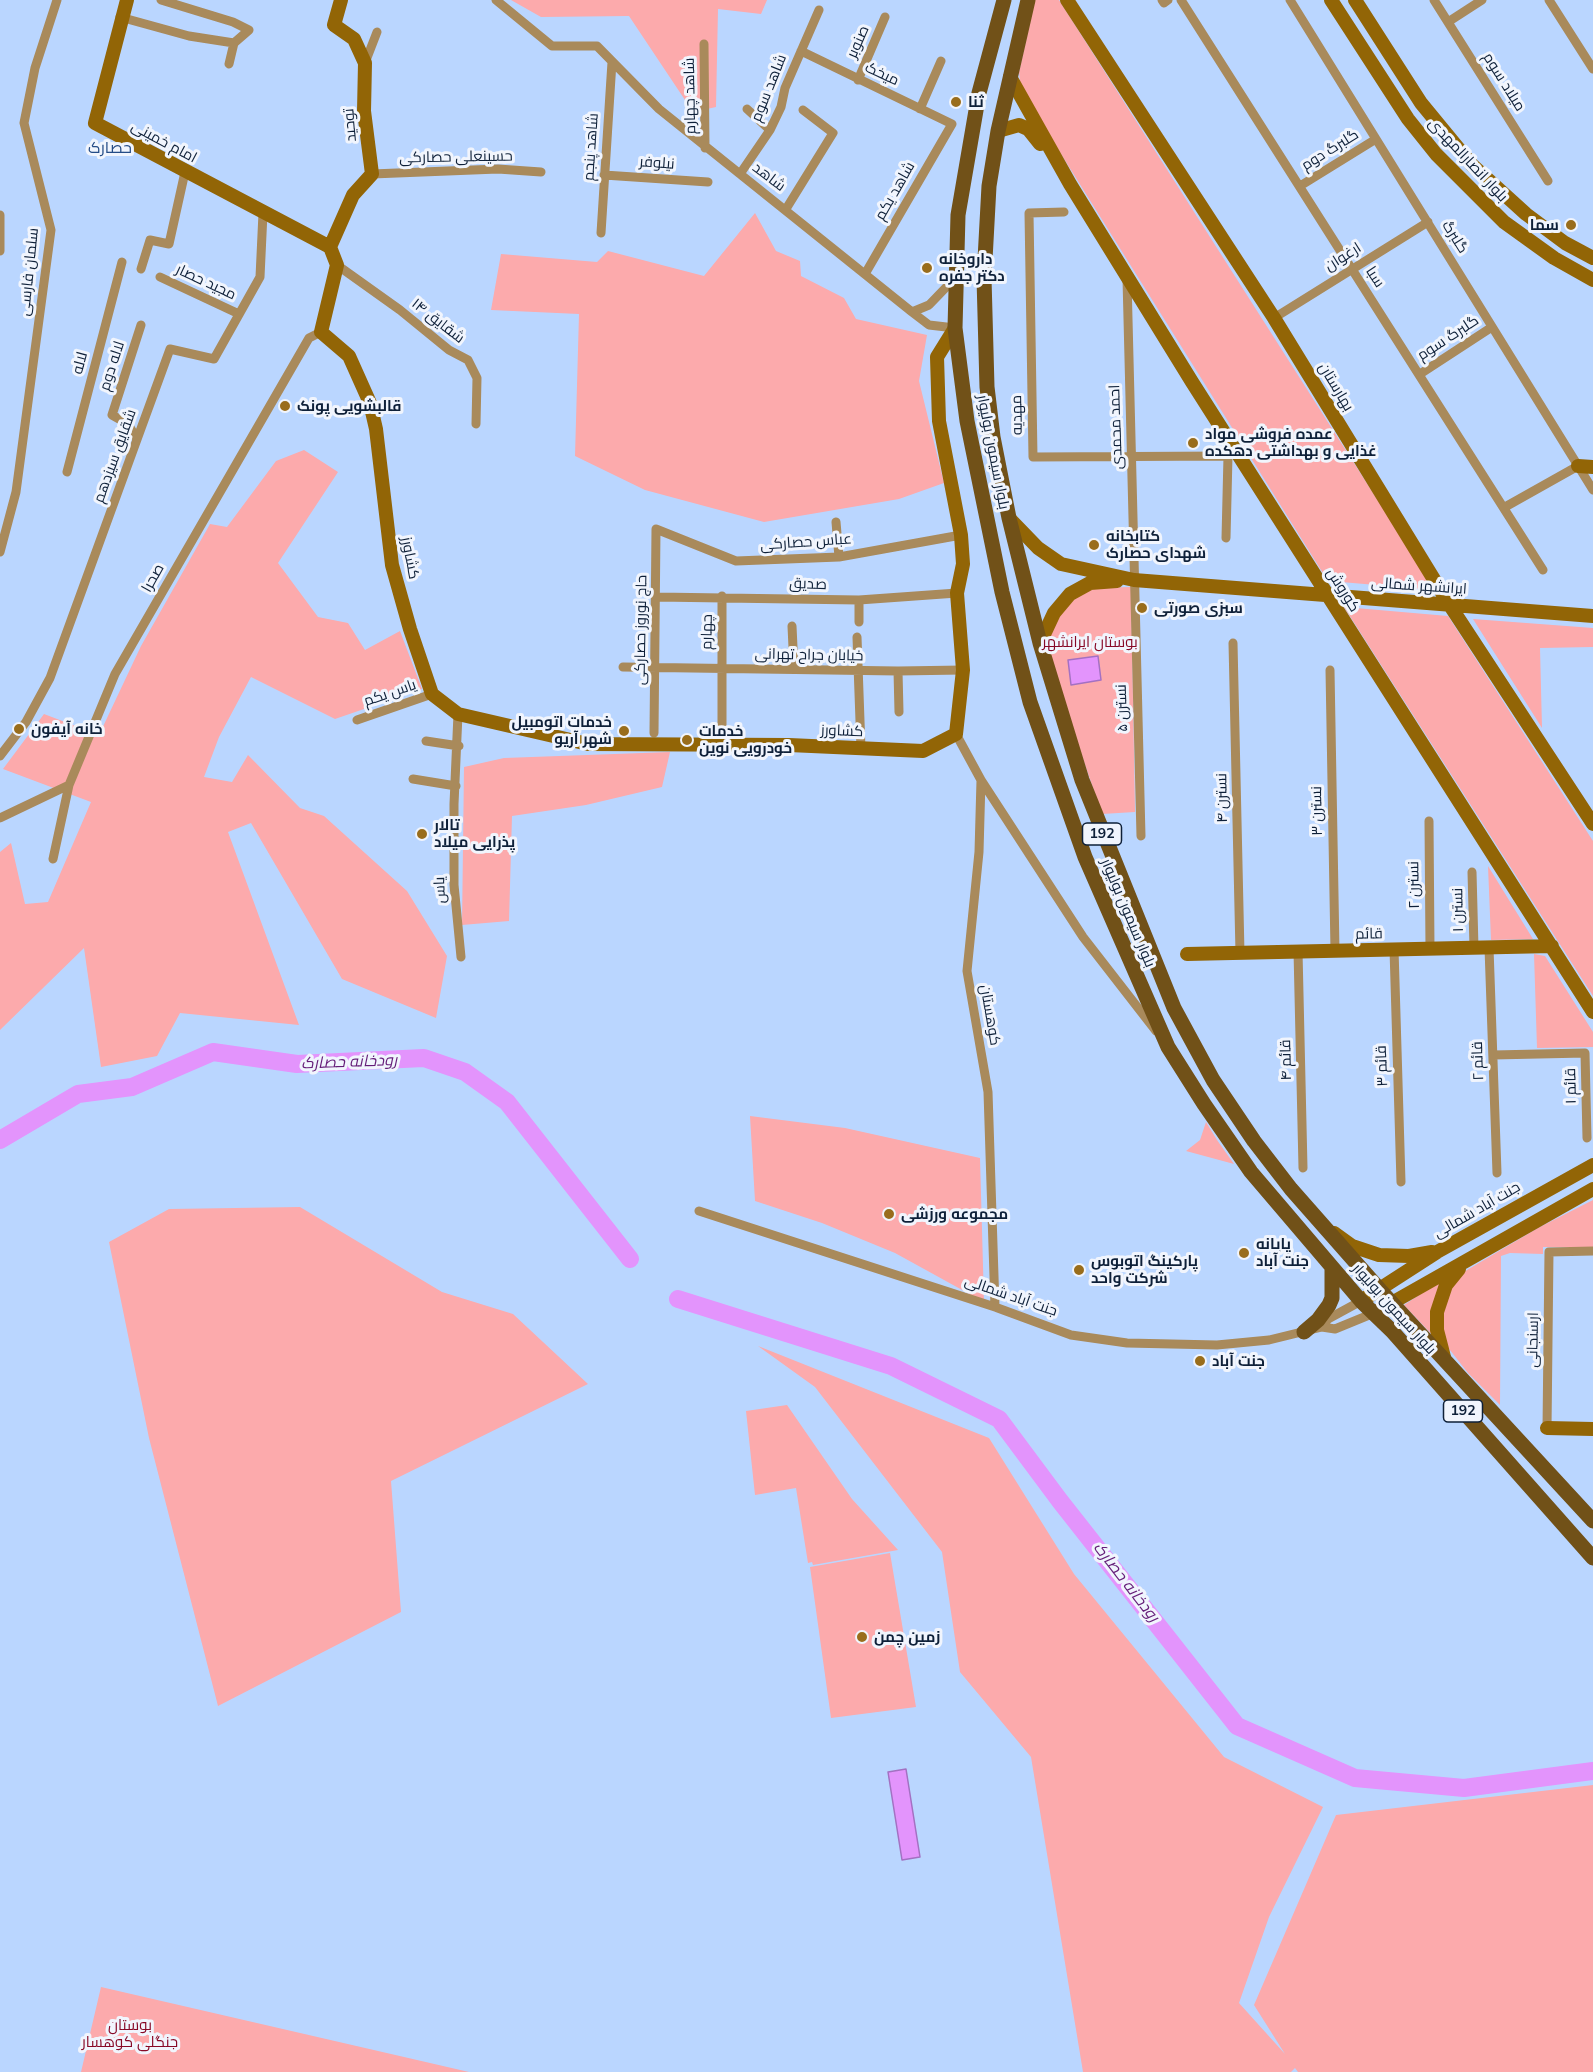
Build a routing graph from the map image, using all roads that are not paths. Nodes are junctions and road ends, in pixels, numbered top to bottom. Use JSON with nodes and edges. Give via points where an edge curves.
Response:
{"nodes":[{"id":1,"x":57,"y":0,"type":"edge"},
{"id":2,"x":127,"y":0,"type":"edge"},
{"id":3,"x":161,"y":0,"type":"edge"},
{"id":4,"x":341,"y":0,"type":"edge"},
{"id":5,"x":496,"y":0,"type":"edge"},
{"id":6,"x":1004,"y":0,"type":"edge"},
{"id":7,"x":1028,"y":0,"type":"edge"},
{"id":8,"x":1067,"y":0,"type":"edge"},
{"id":9,"x":1181,"y":0,"type":"edge"},
{"id":10,"x":1290,"y":0,"type":"edge"},
{"id":11,"x":1331,"y":0,"type":"edge"},
{"id":12,"x":1355,"y":0,"type":"edge"},
{"id":13,"x":1434,"y":0,"type":"edge"},
{"id":14,"x":1482,"y":0,"type":"edge"},
{"id":15,"x":1549,"y":0,"type":"edge"},
{"id":16,"x":819,"y":10,"type":"dead end"},
{"id":17,"x":120,"y":17,"type":"junction"},
{"id":18,"x":885,"y":17,"type":"dead end"},
{"id":19,"x":1448,"y":22,"type":"junction"},
{"id":20,"x":377,"y":32,"type":"dead end"},
{"id":21,"x":234,"y":43,"type":"junction"},
{"id":22,"x":704,"y":44,"type":"dead end"},
{"id":23,"x":801,"y":51,"type":"junction"},
{"id":24,"x":941,"y":61,"type":"dead end"},
{"id":25,"x":612,"y":62,"type":"junction"},
{"id":26,"x":365,"y":63,"type":"junction"},
{"id":27,"x":229,"y":64,"type":"dead end"},
{"id":28,"x":1593,"y":69,"type":"edge"},
{"id":29,"x":1010,"y":77,"type":"junction"},
{"id":30,"x":858,"y":80,"type":"junction"},
{"id":31,"x":747,"y":109,"type":"dead end"},
{"id":32,"x":920,"y":109,"type":"junction"},
{"id":33,"x":803,"y":110,"type":"dead end"},
{"id":34,"x":952,"y":124,"type":"joint"},
{"id":35,"x":770,"y":130,"type":"junction"},
{"id":36,"x":998,"y":131,"type":"junction"},
{"id":37,"x":1376,"y":139,"type":"junction"},
{"id":38,"x":705,"y":148,"type":"junction"},
{"id":39,"x":185,"y":172,"type":"junction"},
{"id":40,"x":541,"y":172,"type":"dead end"},
{"id":41,"x":372,"y":174,"type":"junction"},
{"id":42,"x":740,"y":174,"type":"junction"},
{"id":43,"x":604,"y":175,"type":"junction"},
{"id":44,"x":1548,"y":181,"type":"dead end"},
{"id":45,"x":708,"y":182,"type":"dead end"},
{"id":46,"x":1070,"y":184,"type":"junction"},
{"id":47,"x":1300,"y":186,"type":"junction"},
{"id":48,"x":786,"y":209,"type":"junction"},
{"id":49,"x":1064,"y":212,"type":"dead end"},
{"id":50,"x":263,"y":213,"type":"junction"},
{"id":51,"x":0,"y":215,"type":"edge"},
{"id":52,"x":1428,"y":222,"type":"junction"},
{"id":53,"x":600,"y":233,"type":"dead end"},
{"id":54,"x":330,"y":247,"type":"junction"},
{"id":55,"x":0,"y":251,"type":"edge"},
{"id":56,"x":1593,"y":258,"type":"edge"},
{"id":57,"x":122,"y":262,"type":"dead end"},
{"id":58,"x":337,"y":265,"type":"junction"},
{"id":59,"x":141,"y":269,"type":"dead end"},
{"id":60,"x":1352,"y":269,"type":"junction"},
{"id":61,"x":865,"y":274,"type":"junction"},
{"id":62,"x":1127,"y":274,"type":"junction"},
{"id":63,"x":160,"y":277,"type":"dead end"},
{"id":64,"x":956,"y":277,"type":"junction"},
{"id":65,"x":1593,"y":280,"type":"edge"},
{"id":66,"x":912,"y":312,"type":"junction"},
{"id":67,"x":239,"y":314,"type":"junction"},
{"id":68,"x":1274,"y":318,"type":"junction"},
{"id":69,"x":141,"y":325,"type":"dead end"},
{"id":70,"x":956,"y":327,"type":"junction"},
{"id":71,"x":1492,"y":327,"type":"junction"},
{"id":72,"x":321,"y":332,"type":"junction"},
{"id":73,"x":1420,"y":374,"type":"junction"},
{"id":74,"x":476,"y":424,"type":"dead end"},
{"id":75,"x":137,"y":439,"type":"junction"},
{"id":76,"x":1132,"y":456,"type":"junction"},
{"id":77,"x":1578,"y":466,"type":"junction"},
{"id":78,"x":1593,"y":467,"type":"edge"},
{"id":79,"x":67,"y":472,"type":"dead end"},
{"id":80,"x":1593,"y":490,"type":"edge"},
{"id":81,"x":1504,"y":507,"type":"junction"},
{"id":82,"x":1009,"y":518,"type":"junction"},
{"id":83,"x":836,"y":522,"type":"dead end"},
{"id":84,"x":656,"y":529,"type":"joint"},
{"id":85,"x":961,"y":535,"type":"junction"},
{"id":86,"x":1226,"y":538,"type":"dead end"},
{"id":87,"x":0,"y":552,"type":"edge"},
{"id":88,"x":839,"y":557,"type":"junction"},
{"id":89,"x":1544,"y":570,"type":"dead end"},
{"id":90,"x":1134,"y":580,"type":"junction"},
{"id":91,"x":957,"y":593,"type":"junction"},
{"id":92,"x":1327,"y":595,"type":"junction"},
{"id":93,"x":722,"y":596,"type":"junction"},
{"id":94,"x":657,"y":597,"type":"junction"},
{"id":95,"x":859,"y":600,"type":"junction"},
{"id":96,"x":1449,"y":604,"type":"junction"},
{"id":97,"x":1593,"y":616,"type":"edge"},
{"id":98,"x":859,"y":622,"type":"dead end"},
{"id":99,"x":792,"y":626,"type":"dead end"},
{"id":100,"x":857,"y":637,"type":"dead end"},
{"id":101,"x":1040,"y":643,"type":"junction"},
{"id":102,"x":1233,"y":643,"type":"dead end"},
{"id":103,"x":623,"y":667,"type":"dead end"},
{"id":104,"x":654,"y":667,"type":"junction"},
{"id":105,"x":721,"y":668,"type":"junction"},
{"id":106,"x":794,"y":669,"type":"junction"},
{"id":107,"x":859,"y":670,"type":"junction"},
{"id":108,"x":963,"y":670,"type":"junction"},
{"id":109,"x":1330,"y":670,"type":"dead end"},
{"id":110,"x":898,"y":671,"type":"junction"},
{"id":111,"x":432,"y":694,"type":"junction"},
{"id":112,"x":899,"y":712,"type":"dead end"},
{"id":113,"x":458,"y":714,"type":"junction"},
{"id":114,"x":357,"y":720,"type":"dead end"},
{"id":115,"x":654,"y":733,"type":"dead end"},
{"id":116,"x":956,"y":734,"type":"junction"},
{"id":117,"x":426,"y":741,"type":"dead end"},
{"id":118,"x":459,"y":746,"type":"junction"},
{"id":119,"x":722,"y":746,"type":"junction"},
{"id":120,"x":861,"y":748,"type":"junction"},
{"id":121,"x":0,"y":756,"type":"edge"},
{"id":122,"x":413,"y":779,"type":"dead end"},
{"id":123,"x":981,"y":780,"type":"junction"},
{"id":124,"x":69,"y":785,"type":"junction"},
{"id":125,"x":456,"y":786,"type":"junction"},
{"id":126,"x":0,"y":818,"type":"edge"},
{"id":127,"x":1429,"y":821,"type":"dead end"},
{"id":128,"x":1593,"y":824,"type":"edge"},
{"id":129,"x":1141,"y":836,"type":"dead end"},
{"id":130,"x":53,"y":859,"type":"dead end"},
{"id":131,"x":1472,"y":872,"type":"dead end"},
{"id":132,"x":1552,"y":946,"type":"junction"},
{"id":133,"x":1474,"y":948,"type":"junction"},
{"id":134,"x":1489,"y":948,"type":"junction"},
{"id":135,"x":1430,"y":949,"type":"junction"},
{"id":136,"x":1394,"y":950,"type":"junction"},
{"id":137,"x":1298,"y":951,"type":"junction"},
{"id":138,"x":1335,"y":951,"type":"junction"},
{"id":139,"x":1240,"y":953,"type":"junction"},
{"id":140,"x":1187,"y":954,"type":"dead end"},
{"id":141,"x":461,"y":957,"type":"dead end"},
{"id":142,"x":1593,"y":1012,"type":"edge"},
{"id":143,"x":1168,"y":1047,"type":"junction"},
{"id":144,"x":1493,"y":1055,"type":"junction"},
{"id":145,"x":1587,"y":1138,"type":"dead end"},
{"id":146,"x":1593,"y":1165,"type":"edge"},
{"id":147,"x":1304,"y":1168,"type":"dead end"},
{"id":148,"x":1497,"y":1173,"type":"dead end"},
{"id":149,"x":1401,"y":1182,"type":"dead end"},
{"id":150,"x":1593,"y":1189,"type":"edge"},
{"id":151,"x":699,"y":1211,"type":"dead end"},
{"id":152,"x":1329,"y":1230,"type":"junction"},
{"id":153,"x":1593,"y":1251,"type":"edge"},
{"id":154,"x":1437,"y":1252,"type":"junction"},
{"id":155,"x":1467,"y":1262,"type":"junction"},
{"id":156,"x":1332,"y":1267,"type":"junction"},
{"id":157,"x":1380,"y":1290,"type":"junction"},
{"id":158,"x":1361,"y":1301,"type":"junction"},
{"id":159,"x":1392,"y":1301,"type":"junction"},
{"id":160,"x":995,"y":1307,"type":"junction"},
{"id":161,"x":1374,"y":1313,"type":"junction"},
{"id":162,"x":1322,"y":1328,"type":"junction"},
{"id":163,"x":1304,"y":1332,"type":"junction"},
{"id":164,"x":1444,"y":1357,"type":"junction"},
{"id":165,"x":1547,"y":1428,"type":"joint"},
{"id":166,"x":1593,"y":1429,"type":"edge"},
{"id":167,"x":1593,"y":1521,"type":"edge"},
{"id":168,"x":1593,"y":1558,"type":"edge"}],
"edges":[{"from":1,"to":87,"type":"street","name":"سلمان فارسی","via":[[35,68],[24,123],[51,230],[16,492]]},
{"from":2,"to":17,"type":"street","name":"امام خمینی"},
{"from":3,"to":21,"type":"street","via":[[249,30]]},
{"from":4,"to":26,"type":"street","name":"توحید","via":[[334,25],[354,39]]},
{"from":5,"to":25,"type":"street","name":"شاهد","via":[[552,46],[597,46]]},
{"from":6,"to":64,"type":"main road","name":"بلوار سیمون بولیوار","number":"192","via":[[980,93],[958,215]]},
{"from":7,"to":29,"type":"main road","name":"بلوار سیمون بولیوار","number":"192"},
{"from":8,"to":68,"type":"street","name":"بهارستان"},
{"from":9,"to":47,"type":"street","name":"سبا"},
{"from":10,"to":37,"type":"street","name":"گلبرگ"},
{"from":11,"to":65,"type":"street","name":"بلوار انصارالمهدی","via":[[1408,119],[1436,154],[1504,222]]},
{"from":12,"to":56,"type":"street","name":"بلوار انصارالمهدی","via":[[1426,111],[1472,165],[1526,214]]},
{"from":13,"to":19,"type":"street","name":"میلاد سوم"},
{"from":14,"to":19,"type":"street"},
{"from":15,"to":28,"type":"street"},
{"from":16,"to":23,"type":"street","name":"شاهد سوم"},
{"from":17,"to":21,"type":"street"},
{"from":17,"to":39,"type":"street","name":"امام خمینی","via":[[95,123]]},
{"from":18,"to":30,"type":"street","name":"صنوبر"},
{"from":19,"to":44,"type":"street","name":"میلاد سوم"},
{"from":20,"to":26,"type":"street"},
{"from":21,"to":27,"type":"street"},
{"from":22,"to":38,"type":"street","name":"شاهد چهارم"},
{"from":23,"to":30,"type":"street","name":"میخک"},
{"from":23,"to":35,"type":"street","name":"شاهد سوم"},
{"from":24,"to":32,"type":"street"},
{"from":25,"to":38,"type":"street","name":"شاهد"},
{"from":25,"to":43,"type":"street","name":"شاهد پنجم"},
{"from":26,"to":41,"type":"street","name":"توحید","via":[[364,111]]},
{"from":29,"to":36,"type":"main road","name":"بلوار سیمون بولیوار","number":"192"},
{"from":29,"to":46,"type":"street"},
{"from":30,"to":32,"type":"street","name":"میخک"},
{"from":31,"to":35,"type":"street"},
{"from":32,"to":34,"type":"street","name":"میخک"},
{"from":33,"to":48,"type":"street","via":[[832,133]]},
{"from":34,"to":61,"type":"street","name":"شاهد یکم"},
{"from":35,"to":42,"type":"street","name":"شاهد سوم"},
{"from":36,"to":46,"type":"street","via":[[1019,125],[1028,129]]},
{"from":36,"to":82,"type":"main road","name":"بلوار سیمون بولیوار","number":"192","via":[[989,186],[985,336],[993,437]]},
{"from":37,"to":47,"type":"street","name":"گلبرگ دوم"},
{"from":37,"to":52,"type":"street","name":"گلبرگ"},
{"from":38,"to":42,"type":"street","name":"شاهد"},
{"from":39,"to":50,"type":"street","name":"امام خمینی"},
{"from":39,"to":59,"type":"street","via":[[169,244],[150,240]]},
{"from":40,"to":41,"type":"street","name":"حسینعلی حصارکی","via":[[498,169]]},
{"from":41,"to":54,"type":"street","via":[[353,195]]},
{"from":42,"to":48,"type":"street","name":"شاهد"},
{"from":43,"to":45,"type":"street","name":"نیلوفر"},
{"from":43,"to":53,"type":"street","name":"شاهد پنجم"},
{"from":46,"to":62,"type":"street","name":"کوروش"},
{"from":47,"to":60,"type":"street","name":"سبا"},
{"from":48,"to":61,"type":"street","name":"شاهد"},
{"from":49,"to":76,"type":"street","name":"مهدیه","via":[[1029,213],[1033,457]]},
{"from":50,"to":54,"type":"street","name":"امام خمینی"},
{"from":50,"to":67,"type":"street","name":"شقایق سیزدهم","via":[[260,277]]},
{"from":51,"to":55,"type":"street"},
{"from":52,"to":60,"type":"street","name":"ارغوان"},
{"from":52,"to":71,"type":"street","name":"گلبرگ"},
{"from":54,"to":58,"type":"street"},
{"from":57,"to":79,"type":"street","name":"لاله"},
{"from":58,"to":72,"type":"street"},
{"from":58,"to":74,"type":"street","name":"شقایق ۱۴","via":[[449,350],[468,360],[477,378]]},
{"from":60,"to":68,"type":"street","name":"ارغوان"},
{"from":60,"to":73,"type":"street","name":"سبا"},
{"from":61,"to":66,"type":"street","name":"شاهد"},
{"from":62,"to":76,"type":"street","name":"احمد محمدی"},
{"from":62,"to":92,"type":"street","name":"کوروش"},
{"from":63,"to":67,"type":"street","name":"مجید حصار"},
{"from":64,"to":66,"type":"street","via":[[929,305]]},
{"from":64,"to":70,"type":"main road","name":"بلوار سیمون بولیوار","number":"192"},
{"from":66,"to":70,"type":"street","name":"شاهد","via":[[929,325]]},
{"from":67,"to":75,"type":"street","name":"شقایق سیزدهم","via":[[214,359],[170,349]]},
{"from":68,"to":96,"type":"street","name":"بهارستان"},
{"from":69,"to":75,"type":"street","name":"لاله دوم","via":[[112,415],[128,424]]},
{"from":70,"to":85,"type":"street","via":[[937,357],[939,421]]},
{"from":70,"to":143,"type":"main road","name":"بلوار سیمون بولیوار","number":"192","via":[[970,440],[1030,702],[1084,857]]},
{"from":71,"to":73,"type":"street","name":"گلبرگ سوم"},
{"from":71,"to":77,"type":"street","name":"گلبرگ"},
{"from":72,"to":111,"type":"street","name":"کشاورز","via":[[349,356],[370,403],[393,565]]},
{"from":72,"to":124,"type":"street","name":"صحرا","via":[[309,338],[115,674]]},
{"from":73,"to":81,"type":"street","name":"سبا"},
{"from":75,"to":121,"type":"street","name":"شقایق سیزدهم","via":[[50,678],[26,722]]},
{"from":76,"to":86,"type":"street","name":"مهدیه","via":[[1228,456]]},
{"from":76,"to":90,"type":"street","name":"احمد محمدی"},
{"from":77,"to":78,"type":"street"},
{"from":77,"to":80,"type":"street","name":"گلبرگ"},
{"from":77,"to":81,"type":"street"},
{"from":81,"to":89,"type":"street","name":"سبا"},
{"from":82,"to":90,"type":"street","via":[[1038,548],[1061,564]]},
{"from":82,"to":101,"type":"main road","name":"بلوار سیمون بولیوار","number":"192"},
{"from":83,"to":88,"type":"street"},
{"from":84,"to":88,"type":"street","name":"عباس حصارکی","via":[[736,561]]},
{"from":84,"to":94,"type":"street","name":"حاج نوروز حصارکی"},
{"from":85,"to":88,"type":"street","name":"عباس حصارکی"},
{"from":85,"to":91,"type":"street","via":[[963,564]]},
{"from":90,"to":92,"type":"street","name":"ایرانشهر شمالی"},
{"from":90,"to":101,"type":"street","via":[[1090,583],[1070,594],[1054,613]]},
{"from":90,"to":129,"type":"street","name":"نسترن ۵"},
{"from":91,"to":95,"type":"street","name":"صدیق"},
{"from":91,"to":108,"type":"street"},
{"from":92,"to":96,"type":"street","name":"ایرانشهر شمالی"},
{"from":92,"to":132,"type":"street","name":"کوروش"},
{"from":93,"to":94,"type":"street","name":"صدیق"},
{"from":93,"to":95,"type":"street","name":"صدیق"},
{"from":93,"to":105,"type":"street","name":"چهارم"},
{"from":94,"to":104,"type":"street","name":"حاج نوروز حصارکی"},
{"from":95,"to":98,"type":"street"},
{"from":96,"to":97,"type":"street","name":"ایرانشهر شمالی"},
{"from":96,"to":128,"type":"street","name":"بهارستان"},
{"from":99,"to":106,"type":"street"},
{"from":100,"to":107,"type":"street"},
{"from":101,"to":152,"type":"main road","name":"بلوار سیمون بولیوار","number":"192","via":[[1082,780],[1174,1008],[1213,1080],[1254,1141]]},
{"from":102,"to":139,"type":"street","name":"نسترن ۴"},
{"from":103,"to":104,"type":"street","name":"خیابان جراح تهرانی"},
{"from":104,"to":105,"type":"street","name":"خیابان جراح تهرانی"},
{"from":104,"to":115,"type":"street","name":"حاج نوروز حصارکی"},
{"from":105,"to":106,"type":"street","name":"خیابان جراح تهرانی"},
{"from":105,"to":119,"type":"street","name":"چهارم"},
{"from":106,"to":107,"type":"street","name":"خیابان جراح تهرانی"},
{"from":107,"to":110,"type":"street","name":"خیابان جراح تهرانی"},
{"from":107,"to":120,"type":"street"},
{"from":108,"to":110,"type":"street","name":"خیابان جراح تهرانی"},
{"from":108,"to":116,"type":"street"},
{"from":109,"to":138,"type":"street","name":"نسترن ۳"},
{"from":110,"to":112,"type":"street"},
{"from":111,"to":113,"type":"street","name":"کشاورز"},
{"from":111,"to":114,"type":"street","name":"یاس یکم"},
{"from":113,"to":118,"type":"street","name":"یاس"},
{"from":113,"to":119,"type":"street","name":"کشاورز","via":[[588,744]]},
{"from":116,"to":120,"type":"street","name":"کشاورز","via":[[923,751]]},
{"from":116,"to":123,"type":"street"},
{"from":117,"to":118,"type":"street"},
{"from":118,"to":125,"type":"street","name":"یاس"},
{"from":119,"to":120,"type":"street","name":"کشاورز"},
{"from":122,"to":125,"type":"street"},
{"from":123,"to":143,"type":"street","via":[[1083,937]]},
{"from":123,"to":160,"type":"street","name":"کوهستان","via":[[979,852],[967,971],[988,1092]]},
{"from":124,"to":126,"type":"street"},
{"from":124,"to":130,"type":"street","name":"صحرا"},
{"from":125,"to":141,"type":"street","name":"یاس","via":[[454,885]]},
{"from":127,"to":135,"type":"street","name":"نسترن ۲"},
{"from":131,"to":133,"type":"street","name":"نسترن ۱"},
{"from":132,"to":134,"type":"street","name":"قائم"},
{"from":132,"to":142,"type":"street","name":"کوروش"},
{"from":133,"to":134,"type":"street","name":"قائم"},
{"from":133,"to":135,"type":"street","name":"قائم"},
{"from":134,"to":144,"type":"street","name":"قائم ۲"},
{"from":135,"to":136,"type":"street","name":"قائم"},
{"from":136,"to":138,"type":"street","name":"قائم"},
{"from":136,"to":149,"type":"street","name":"قائم ۳"},
{"from":137,"to":138,"type":"street","name":"قائم"},
{"from":137,"to":139,"type":"street","name":"قائم"},
{"from":137,"to":147,"type":"street","name":"قائم ۴"},
{"from":139,"to":140,"type":"street","name":"قائم"},
{"from":143,"to":156,"type":"main road","name":"بلوار سیمون بولیوار","number":"192","via":[[1251,1172]]},
{"from":144,"to":145,"type":"street","name":"قائم ۱","via":[[1585,1053]]},
{"from":144,"to":148,"type":"street","name":"قائم ۲"},
{"from":146,"to":154,"type":"street","name":"جنت آباد شمالی"},
{"from":150,"to":155,"type":"street","name":"جنت آباد شمالی"},
{"from":151,"to":160,"type":"street","name":"جنت آباد شمالی"},
{"from":152,"to":154,"type":"street","via":[[1352,1246],[1379,1255]]},
{"from":152,"to":157,"type":"main road","name":"بلوار سیمون بولیوار","number":"192"},
{"from":153,"to":165,"type":"street","name":"ارسنجانی","via":[[1549,1252]]},
{"from":154,"to":157,"type":"street","name":"جنت آباد شمالی"},
{"from":155,"to":159,"type":"street","name":"جنت آباد شمالی"},
{"from":155,"to":164,"type":"street","via":[[1446,1285],[1437,1312]]},
{"from":156,"to":158,"type":"main road","name":"بلوار سیمون بولیوار","number":"192"},
{"from":156,"to":163,"type":"main road","via":[[1329,1305]]},
{"from":157,"to":158,"type":"street","name":"جنت آباد شمالی"},
{"from":157,"to":159,"type":"main road","name":"بلوار سیمون بولیوار","number":"192"},
{"from":158,"to":161,"type":"main road","name":"بلوار سیمون بولیوار","number":"192"},
{"from":158,"to":162,"type":"street","name":"جنت آباد شمالی","via":[[1328,1319]]},
{"from":159,"to":161,"type":"street","name":"جنت آباد شمالی"},
{"from":159,"to":164,"type":"main road","name":"بلوار سیمون بولیوار","number":"192"},
{"from":160,"to":163,"type":"street","name":"جنت آباد شمالی","via":[[1071,1335],[1127,1343],[1216,1345]]},
{"from":161,"to":162,"type":"street","name":"جنت آباد شمالی","via":[[1335,1329]]},
{"from":161,"to":168,"type":"main road","name":"بلوار سیمون بولیوار","number":"192"},
{"from":162,"to":163,"type":"street","name":"جنت آباد شمالی"},
{"from":164,"to":167,"type":"main road","name":"بلوار سیمون بولیوار","number":"192"},
{"from":165,"to":166,"type":"street"}]}
